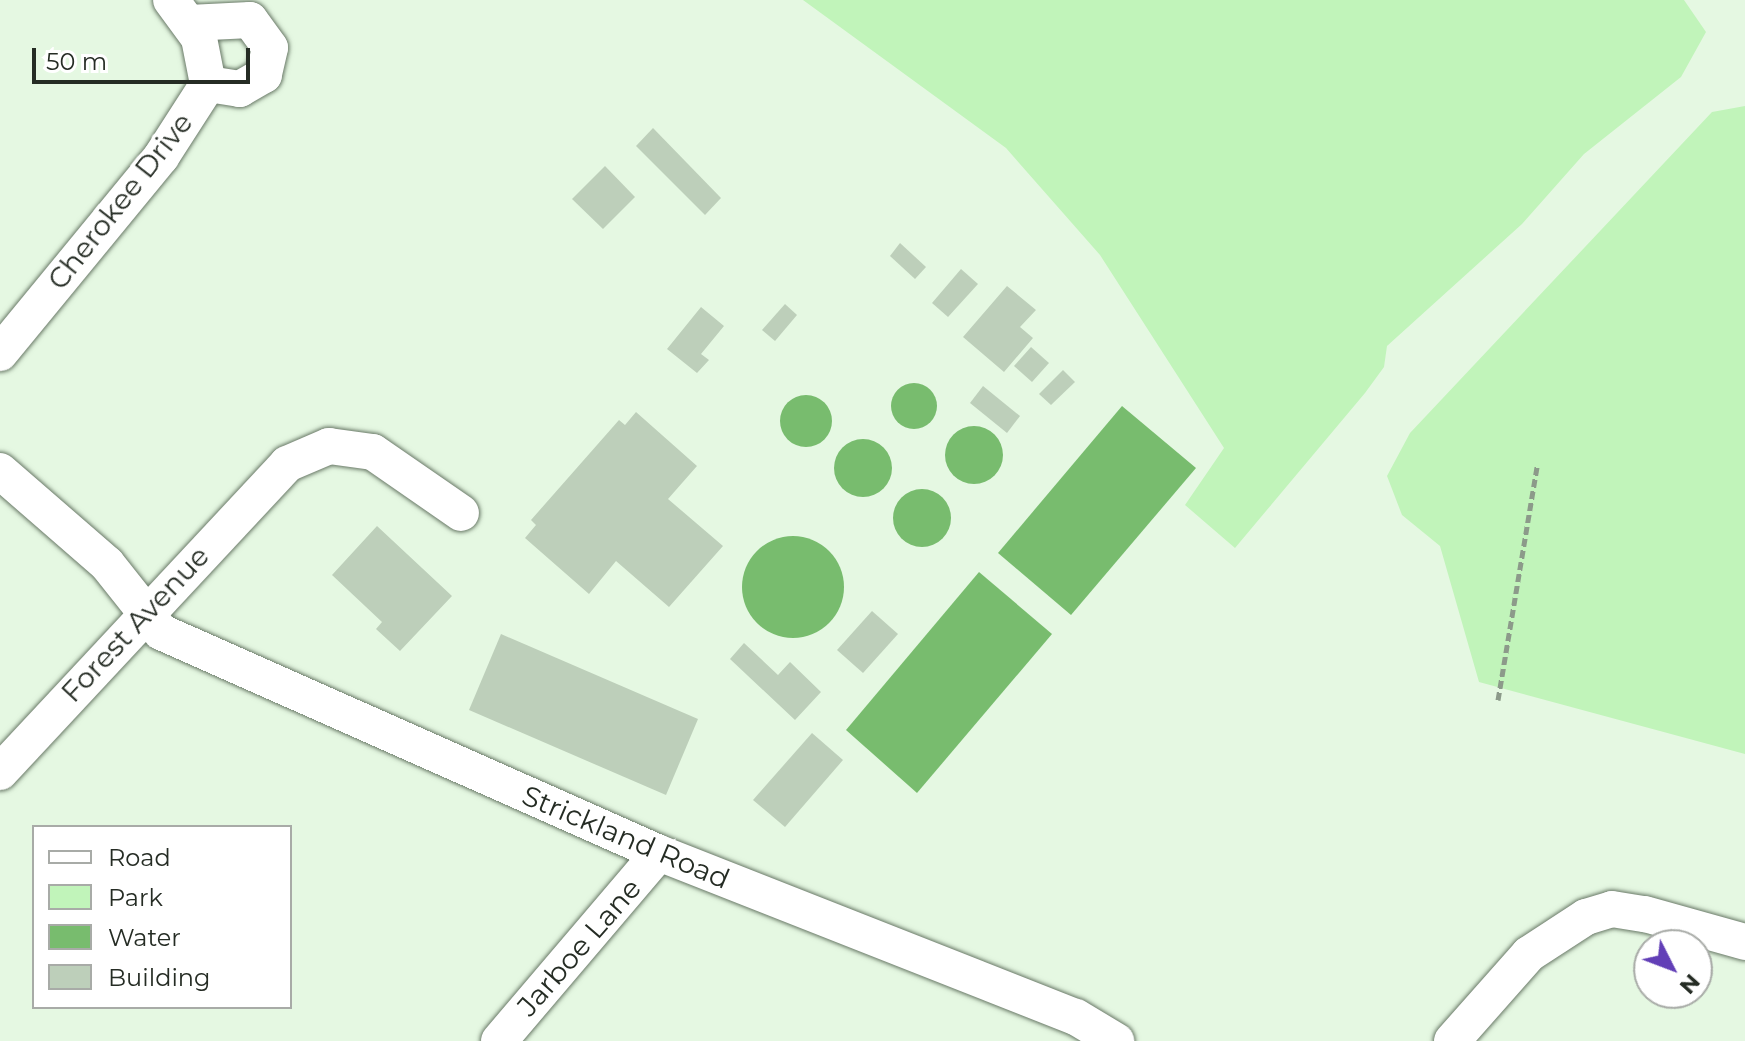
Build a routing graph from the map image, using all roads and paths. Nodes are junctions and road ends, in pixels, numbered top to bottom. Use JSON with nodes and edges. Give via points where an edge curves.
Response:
{"nodes":[{"id":1,"x":180,"y":11,"type":"edge"},
{"id":2,"x":208,"y":84,"type":"junction"},
{"id":3,"x":0,"y":353,"type":"edge"},
{"id":4,"x":1537,"y":466,"type":"dead end"},
{"id":5,"x":0,"y":471,"type":"edge"},
{"id":6,"x":461,"y":513,"type":"dead end"},
{"id":7,"x":144,"y":620,"type":"junction"},
{"id":8,"x":1498,"y":700,"type":"dead end"},
{"id":9,"x":0,"y":772,"type":"edge"},
{"id":10,"x":659,"y":853,"type":"junction"},
{"id":11,"x":1745,"y":942,"type":"edge"},
{"id":12,"x":1110,"y":1039,"type":"edge"},
{"id":13,"x":499,"y":1041,"type":"edge"},
{"id":14,"x":1452,"y":1041,"type":"edge"}],
"edges":[{"from":1,"to":2,"type":"street","name":"Cherokee Drive","via":[[208,65]]},
{"from":1,"to":2,"type":"street","via":[[250,20],[270,48],[264,75],[240,89]]},
{"from":2,"to":3,"type":"street","name":"Cherokee Drive","via":[[161,157]]},
{"from":4,"to":8,"type":"path"},
{"from":5,"to":7,"type":"street","via":[[107,564]]},
{"from":6,"to":7,"type":"street","name":"Forest Avenue","via":[[373,452],[329,446],[270,477]]},
{"from":7,"to":9,"type":"street","name":"Forest Avenue"},
{"from":7,"to":10,"type":"street","name":"Strickland Road"},
{"from":10,"to":12,"type":"street","name":"Strickland Road"},
{"from":10,"to":13,"type":"street","name":"Jarboe Lane"},
{"from":11,"to":14,"type":"street","via":[[1645,914],[1612,909],[1586,917],[1529,954]]}]}
